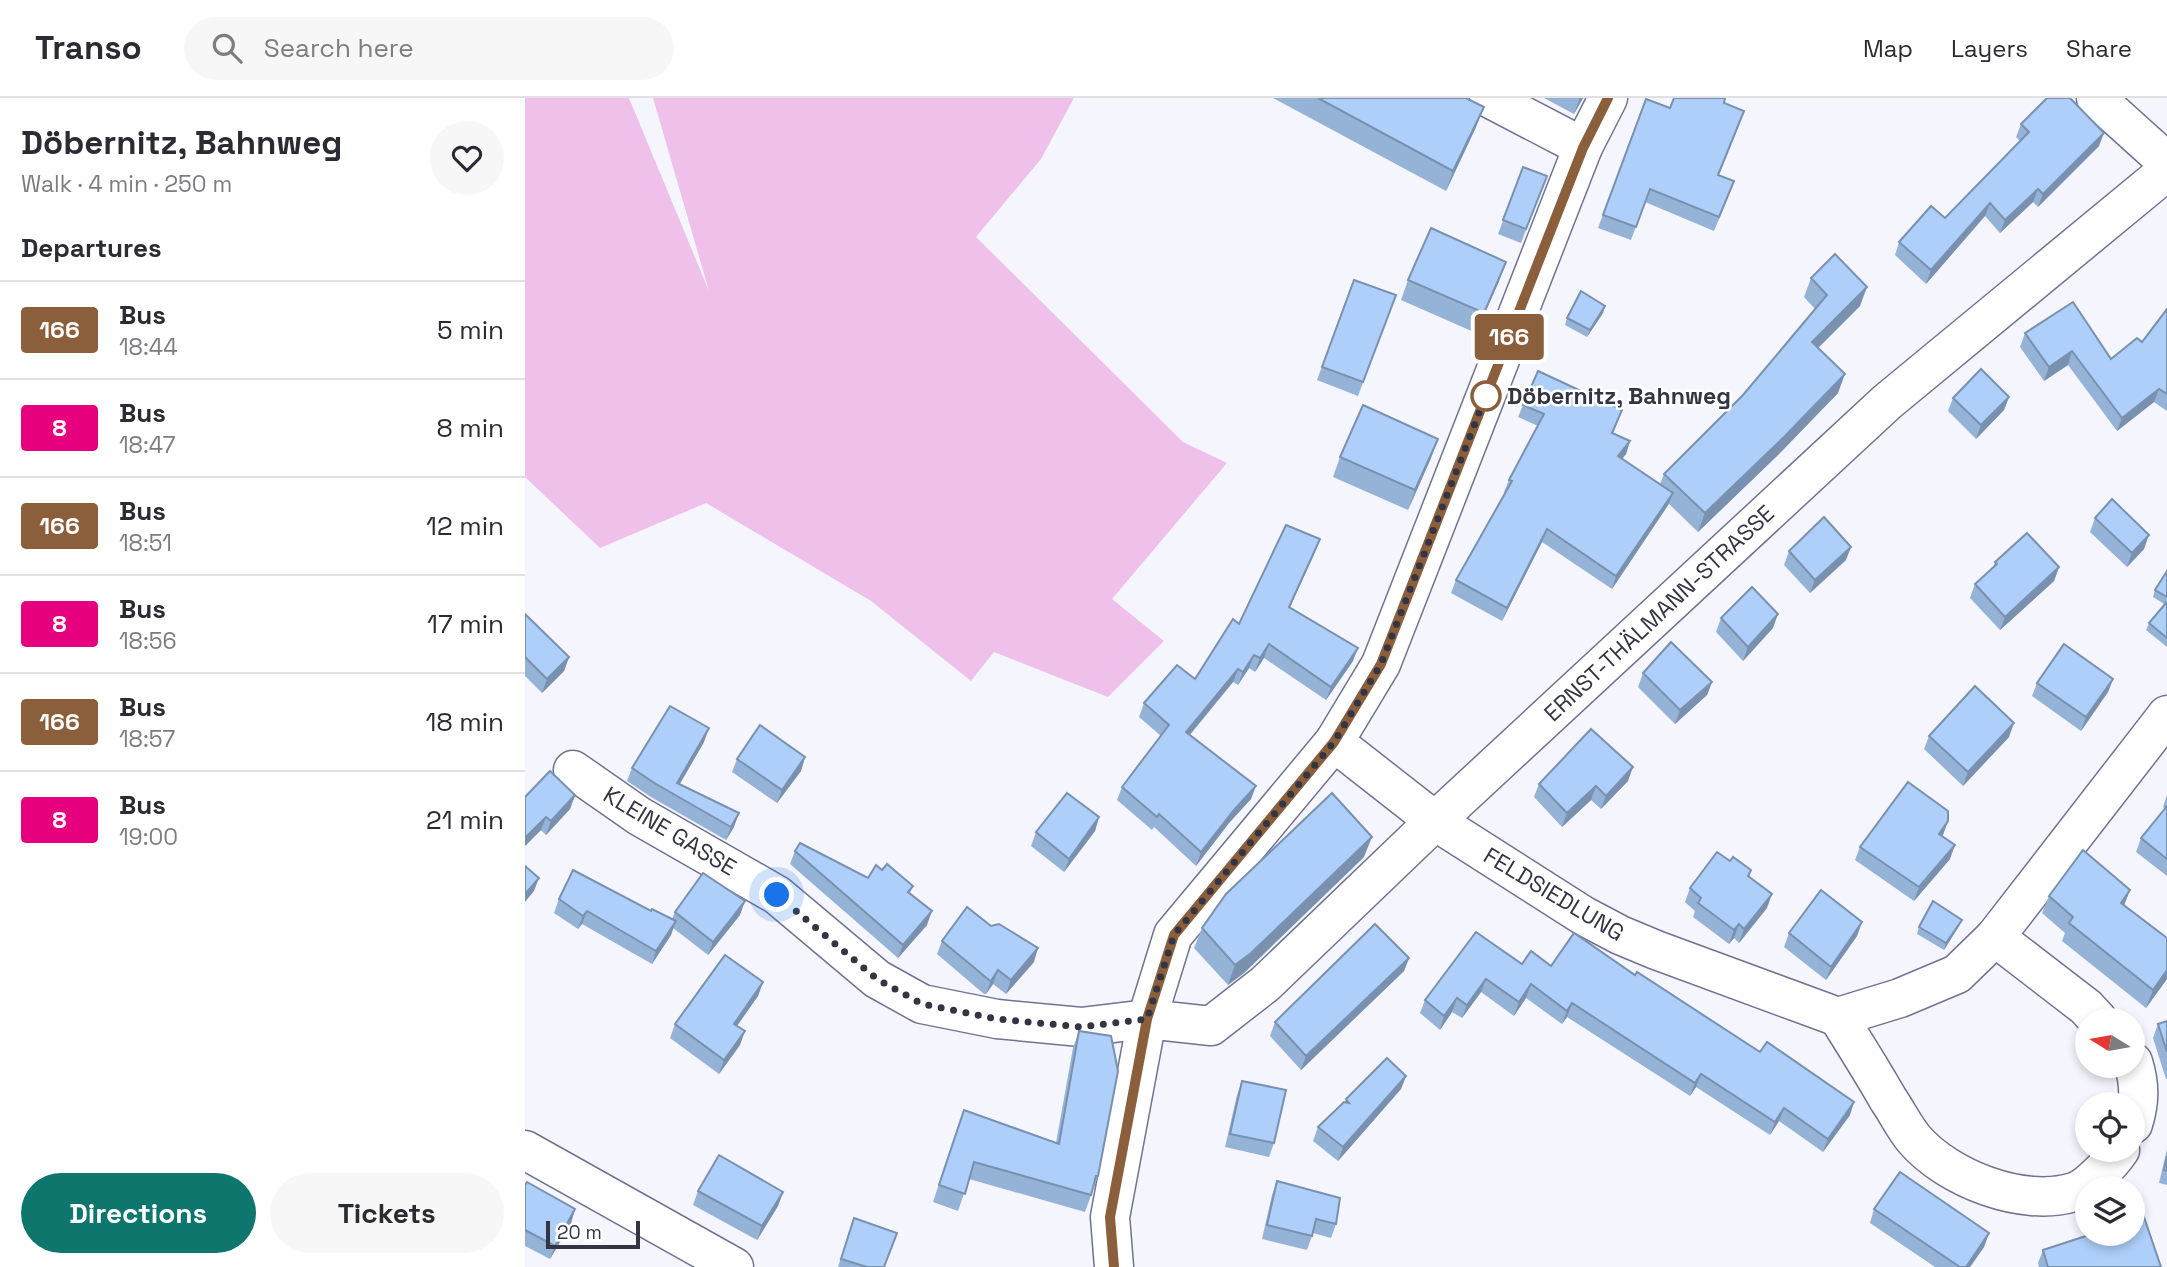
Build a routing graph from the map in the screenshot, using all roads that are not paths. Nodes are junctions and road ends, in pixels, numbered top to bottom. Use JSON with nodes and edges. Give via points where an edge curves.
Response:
{"nodes":[{"id":1,"x":1489,"y":98,"type":"edge"},
{"id":2,"x":1608,"y":98,"type":"edge"},
{"id":3,"x":2096,"y":98,"type":"edge"},
{"id":4,"x":1583,"y":148,"type":"junction"},
{"id":5,"x":2167,"y":162,"type":"edge"},
{"id":6,"x":2167,"y":171,"type":"edge"},
{"id":7,"x":2167,"y":715,"type":"edge"},
{"id":8,"x":1334,"y":742,"type":"junction"},
{"id":9,"x":573,"y":770,"type":"dead end"},
{"id":10,"x":1435,"y":821,"type":"junction"},
{"id":11,"x":1995,"y":937,"type":"junction"},
{"id":12,"x":2087,"y":1008,"type":"edge"},
{"id":13,"x":1838,"y":1017,"type":"junction"},
{"id":14,"x":1147,"y":1019,"type":"junction"},
{"id":15,"x":525,"y":1150,"type":"edge"},
{"id":16,"x":2109,"y":1162,"type":"edge"},
{"id":17,"x":734,"y":1267,"type":"edge"},
{"id":18,"x":1114,"y":1267,"type":"edge"}],
"edges":[{"from":1,"to":4,"type":"street"},
{"from":2,"to":4,"type":"street"},
{"from":3,"to":5,"type":"street"},
{"from":4,"to":8,"type":"street","via":[[1381,664]]},
{"from":6,"to":10,"type":"street","name":"ERNST-THÄLMANN-STRASSE","via":[[1887,402]]},
{"from":7,"to":11,"type":"street"},
{"from":8,"to":10,"type":"street","name":"FELDSIEDLUNG"},
{"from":8,"to":14,"type":"street","via":[[1174,935]]},
{"from":9,"to":14,"type":"street","name":"KLEINE GASSE","via":[[639,816],[777,895],[877,979],[922,1004],[997,1019],[1081,1027]]},
{"from":10,"to":13,"type":"street","name":"FELDSIEDLUNG","via":[[1620,935]]},
{"from":10,"to":14,"type":"street","name":"ERNST-THÄLMANN-STRASSE","via":[[1265,984],[1211,1026]]},
{"from":11,"to":12,"type":"street"},
{"from":11,"to":13,"type":"street","via":[[1957,974],[1901,998]]},
{"from":13,"to":16,"type":"street","via":[[1913,1138],[1931,1157],[1969,1179],[1988,1188],[2046,1196],[2075,1192]]},
{"from":14,"to":18,"type":"street","via":[[1110,1217]]},
{"from":15,"to":17,"type":"street"}]}
